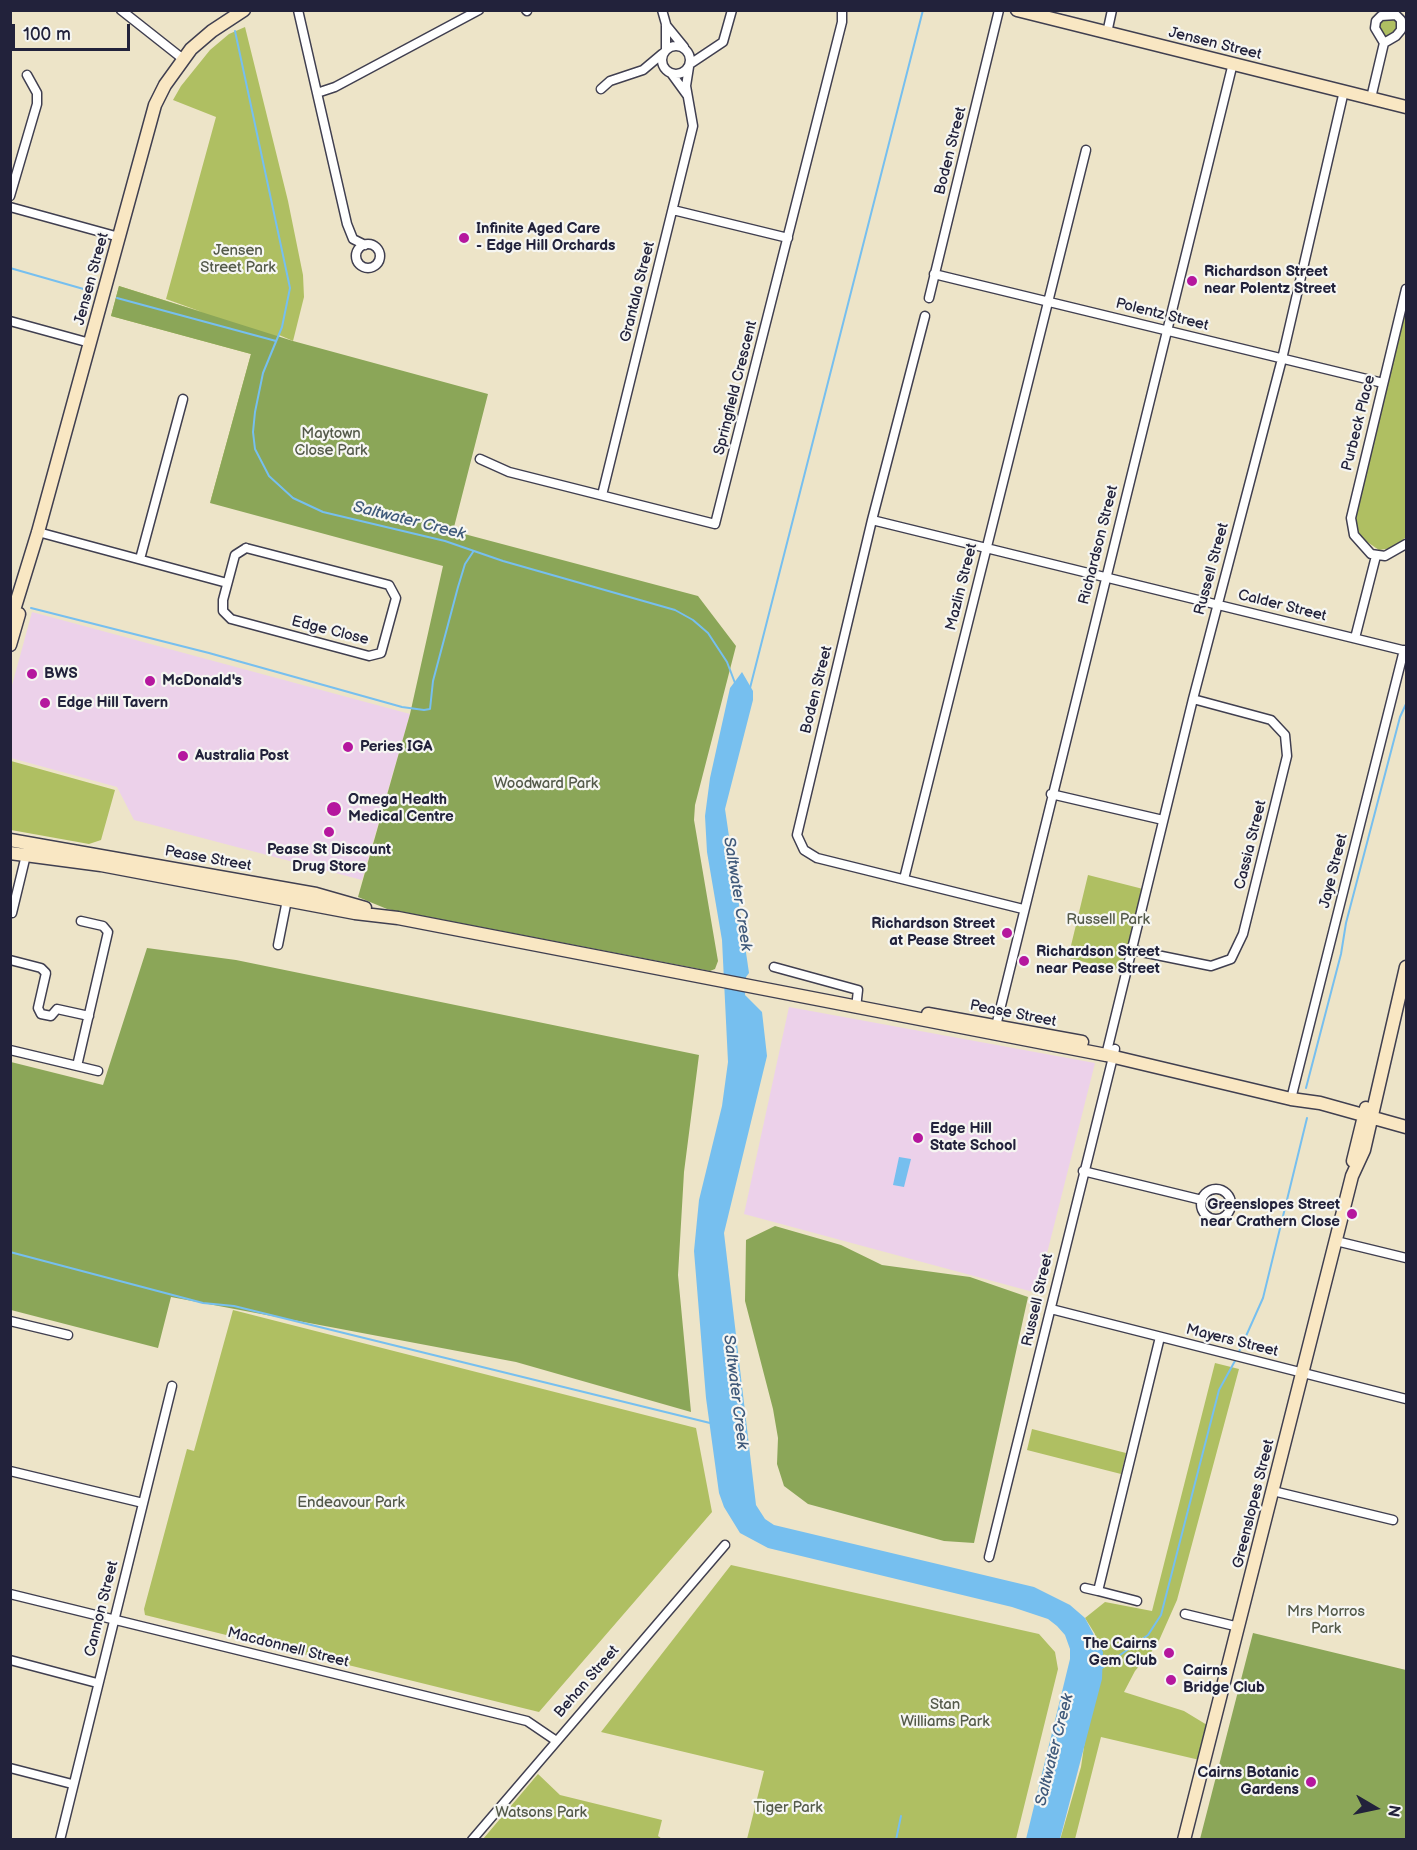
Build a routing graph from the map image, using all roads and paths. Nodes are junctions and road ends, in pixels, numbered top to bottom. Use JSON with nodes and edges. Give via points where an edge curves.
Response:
{"nodes":[{"id":1,"x":121,"y":10,"type":"edge"},
{"id":2,"x":244,"y":10,"type":"edge"},
{"id":3,"x":298,"y":10,"type":"edge"},
{"id":4,"x":479,"y":10,"type":"edge"},
{"id":5,"x":662,"y":10,"type":"edge"},
{"id":6,"x":732,"y":10,"type":"edge"},
{"id":7,"x":842,"y":10,"type":"edge"},
{"id":8,"x":849,"y":10,"type":"edge"},
{"id":9,"x":999,"y":10,"type":"edge"},
{"id":10,"x":1017,"y":10,"type":"edge"},
{"id":11,"x":1112,"y":10,"type":"edge"},
{"id":12,"x":842,"y":22,"type":"junction"},
{"id":13,"x":666,"y":24,"type":"junction"},
{"id":14,"x":1107,"y":33,"type":"junction"},
{"id":15,"x":1384,"y":43,"type":"dead end"},
{"id":16,"x":685,"y":48,"type":"junction"},
{"id":17,"x":665,"y":51,"type":"junction"},
{"id":18,"x":710,"y":51,"type":"junction"},
{"id":19,"x":183,"y":59,"type":"junction"},
{"id":20,"x":1233,"y":63,"type":"junction"},
{"id":21,"x":689,"y":66,"type":"junction"},
{"id":22,"x":643,"y":70,"type":"junction"},
{"id":23,"x":670,"y":73,"type":"junction"},
{"id":24,"x":27,"y":75,"type":"dead end"},
{"id":25,"x":602,"y":89,"type":"dead end"},
{"id":26,"x":1344,"y":91,"type":"junction"},
{"id":27,"x":317,"y":93,"type":"junction"},
{"id":28,"x":687,"y":95,"type":"junction"},
{"id":29,"x":1371,"y":98,"type":"junction"},
{"id":30,"x":1407,"y":107,"type":"edge"},
{"id":31,"x":1086,"y":150,"type":"dead end"},
{"id":32,"x":10,"y":196,"type":"edge"},
{"id":33,"x":10,"y":207,"type":"edge"},
{"id":34,"x":673,"y":210,"type":"junction"},
{"id":35,"x":351,"y":235,"type":"junction"},
{"id":36,"x":119,"y":237,"type":"junction"},
{"id":37,"x":788,"y":238,"type":"junction"},
{"id":38,"x":365,"y":245,"type":"junction"},
{"id":39,"x":357,"y":260,"type":"junction"},
{"id":40,"x":934,"y":274,"type":"junction"},
{"id":41,"x":1407,"y":289,"type":"edge"},
{"id":42,"x":929,"y":298,"type":"dead end"},
{"id":43,"x":1047,"y":302,"type":"junction"},
{"id":44,"x":925,"y":316,"type":"dead end"},
{"id":45,"x":10,"y":321,"type":"edge"},
{"id":46,"x":1167,"y":330,"type":"junction"},
{"id":47,"x":90,"y":343,"type":"junction"},
{"id":48,"x":1282,"y":359,"type":"junction"},
{"id":49,"x":1383,"y":383,"type":"junction"},
{"id":50,"x":183,"y":399,"type":"dead end"},
{"id":51,"x":480,"y":459,"type":"dead end"},
{"id":52,"x":602,"y":495,"type":"junction"},
{"id":53,"x":872,"y":520,"type":"junction"},
{"id":54,"x":38,"y":532,"type":"junction"},
{"id":55,"x":1407,"y":544,"type":"edge"},
{"id":56,"x":986,"y":548,"type":"junction"},
{"id":57,"x":1376,"y":556,"type":"junction"},
{"id":58,"x":140,"y":559,"type":"junction"},
{"id":59,"x":1105,"y":577,"type":"junction"},
{"id":60,"x":227,"y":583,"type":"junction"},
{"id":61,"x":22,"y":589,"type":"junction"},
{"id":62,"x":1217,"y":604,"type":"junction"},
{"id":63,"x":10,"y":623,"type":"edge"},
{"id":64,"x":1355,"y":638,"type":"junction"},
{"id":65,"x":10,"y":645,"type":"edge"},
{"id":66,"x":1405,"y":651,"type":"edge"},
{"id":67,"x":1193,"y":699,"type":"junction"},
{"id":68,"x":1051,"y":794,"type":"junction"},
{"id":69,"x":1163,"y":820,"type":"junction"},
{"id":70,"x":10,"y":840,"type":"edge"},
{"id":71,"x":27,"y":848,"type":"junction"},
{"id":72,"x":10,"y":853,"type":"edge"},
{"id":73,"x":904,"y":879,"type":"junction"},
{"id":74,"x":287,"y":900,"type":"junction"},
{"id":75,"x":1023,"y":909,"type":"junction"},
{"id":76,"x":12,"y":913,"type":"dead end"},
{"id":77,"x":398,"y":918,"type":"junction"},
{"id":78,"x":81,"y":921,"type":"dead end"},
{"id":79,"x":278,"y":945,"type":"dead end"},
{"id":80,"x":1132,"y":950,"type":"junction"},
{"id":81,"x":10,"y":960,"type":"edge"},
{"id":82,"x":774,"y":967,"type":"dead end"},
{"id":83,"x":1407,"y":967,"type":"edge"},
{"id":84,"x":856,"y":1005,"type":"junction"},
{"id":85,"x":89,"y":1016,"type":"junction"},
{"id":86,"x":995,"y":1030,"type":"junction"},
{"id":87,"x":10,"y":1050,"type":"edge"},
{"id":88,"x":1110,"y":1052,"type":"junction"},
{"id":89,"x":77,"y":1066,"type":"junction"},
{"id":90,"x":98,"y":1071,"type":"dead end"},
{"id":91,"x":1291,"y":1099,"type":"junction"},
{"id":92,"x":1368,"y":1119,"type":"junction"},
{"id":93,"x":1407,"y":1128,"type":"edge"},
{"id":94,"x":1083,"y":1170,"type":"junction"},
{"id":95,"x":1202,"y":1200,"type":"dead end"},
{"id":96,"x":1336,"y":1241,"type":"junction"},
{"id":97,"x":1407,"y":1258,"type":"edge"},
{"id":98,"x":1051,"y":1309,"type":"junction"},
{"id":99,"x":10,"y":1321,"type":"edge"},
{"id":100,"x":68,"y":1335,"type":"dead end"},
{"id":101,"x":1160,"y":1337,"type":"junction"},
{"id":102,"x":1304,"y":1373,"type":"junction"},
{"id":103,"x":172,"y":1386,"type":"dead end"},
{"id":104,"x":1407,"y":1399,"type":"edge"},
{"id":105,"x":10,"y":1471,"type":"edge"},
{"id":106,"x":1273,"y":1491,"type":"junction"},
{"id":107,"x":143,"y":1503,"type":"junction"},
{"id":108,"x":1393,"y":1520,"type":"dead end"},
{"id":109,"x":725,"y":1545,"type":"dead end"},
{"id":110,"x":989,"y":1557,"type":"dead end"},
{"id":111,"x":1085,"y":1588,"type":"dead end"},
{"id":112,"x":1098,"y":1591,"type":"junction"},
{"id":113,"x":10,"y":1594,"type":"edge"},
{"id":114,"x":1137,"y":1601,"type":"dead end"},
{"id":115,"x":1185,"y":1614,"type":"dead end"},
{"id":116,"x":113,"y":1619,"type":"junction"},
{"id":117,"x":1239,"y":1627,"type":"junction"},
{"id":118,"x":10,"y":1660,"type":"edge"},
{"id":119,"x":97,"y":1683,"type":"junction"},
{"id":120,"x":555,"y":1740,"type":"junction"},
{"id":121,"x":10,"y":1768,"type":"edge"},
{"id":122,"x":72,"y":1784,"type":"junction"},
{"id":123,"x":60,"y":1839,"type":"edge"},
{"id":124,"x":472,"y":1839,"type":"edge"},
{"id":125,"x":1184,"y":1839,"type":"edge"}],
"edges":[{"from":1,"to":19,"type":"street"},
{"from":2,"to":19,"type":"street","name":"Jensen Street","via":[[212,31]]},
{"from":3,"to":27,"type":"street"},
{"from":4,"to":27,"type":"street"},
{"from":5,"to":13,"type":"street"},
{"from":6,"to":18,"type":"street","via":[[725,38]]},
{"from":7,"to":12,"type":"street","name":"Springfield Crescent"},
{"from":8,"to":12,"type":"street","name":"Springfield Crescent"},
{"from":9,"to":40,"type":"street","name":"Boden Street"},
{"from":10,"to":14,"type":"street","name":"Jensen Street"},
{"from":11,"to":14,"type":"street"},
{"from":12,"to":37,"type":"street","name":"Springfield Crescent"},
{"from":13,"to":16,"type":"street"},
{"from":13,"to":17,"type":"street"},
{"from":14,"to":20,"type":"street","name":"Jensen Street"},
{"from":15,"to":29,"type":"street"},
{"from":16,"to":17,"type":"street","via":[[674,45]]},
{"from":16,"to":18,"type":"street"},
{"from":16,"to":21,"type":"street","via":[[690,55]]},
{"from":17,"to":22,"type":"street"},
{"from":17,"to":23,"type":"street","via":[[662,63]]},
{"from":18,"to":21,"type":"street"},
{"from":19,"to":36,"type":"street","name":"Jensen Street","via":[[155,105]]},
{"from":20,"to":26,"type":"street","name":"Jensen Street"},
{"from":20,"to":46,"type":"street","name":"Richardson Street"},
{"from":21,"to":23,"type":"street","via":[[680,74]]},
{"from":21,"to":28,"type":"street","name":"Grantala Street"},
{"from":22,"to":23,"type":"street"},
{"from":22,"to":25,"type":"street","via":[[610,81]]},
{"from":23,"to":28,"type":"street","name":"Grantala Street"},
{"from":24,"to":32,"type":"street","via":[[37,93],[37,104]]},
{"from":26,"to":29,"type":"street","name":"Jensen Street"},
{"from":26,"to":48,"type":"street","name":"Russell Street"},
{"from":27,"to":35,"type":"street"},
{"from":28,"to":34,"type":"street","name":"Grantala Street","via":[[693,126]]},
{"from":29,"to":30,"type":"street","name":"Jensen Street"},
{"from":31,"to":43,"type":"street","name":"Mazlin Street"},
{"from":33,"to":36,"type":"street"},
{"from":34,"to":37,"type":"street"},
{"from":34,"to":52,"type":"street","name":"Grantala Street"},
{"from":35,"to":38,"type":"street"},
{"from":35,"to":39,"type":"street"},
{"from":36,"to":47,"type":"street","name":"Jensen Street"},
{"from":37,"to":52,"type":"street","name":"Springfield Crescent","via":[[715,524]]},
{"from":38,"to":39,"type":"street","via":[[358,249]]},
{"from":38,"to":39,"type":"street","via":[[378,249],[378,262],[367,268]]},
{"from":40,"to":42,"type":"street","name":"Boden Street"},
{"from":40,"to":43,"type":"street","name":"Polentz Street"},
{"from":41,"to":49,"type":"street","name":"Purbeck Place"},
{"from":43,"to":46,"type":"street","name":"Polentz Street"},
{"from":43,"to":56,"type":"street","name":"Mazlin Street"},
{"from":44,"to":53,"type":"street","name":"Boden Street"},
{"from":45,"to":47,"type":"street"},
{"from":46,"to":48,"type":"street","name":"Polentz Street"},
{"from":46,"to":59,"type":"street","name":"Richardson Street"},
{"from":47,"to":54,"type":"street","name":"Jensen Street"},
{"from":48,"to":49,"type":"street","name":"Polentz Street"},
{"from":48,"to":62,"type":"street","name":"Russell Street"},
{"from":49,"to":57,"type":"street","name":"Purbeck Place","via":[[1350,518],[1354,535]]},
{"from":50,"to":58,"type":"street"},
{"from":51,"to":52,"type":"street","name":"Springfield Crescent","via":[[509,472]]},
{"from":53,"to":56,"type":"street","name":"Calder Street"},
{"from":53,"to":73,"type":"street","name":"Boden Street","via":[[798,835],[804,849],[818,858]]},
{"from":54,"to":58,"type":"street"},
{"from":54,"to":61,"type":"street","name":"Jensen Street"},
{"from":55,"to":57,"type":"street","via":[[1392,554]]},
{"from":56,"to":59,"type":"street","name":"Calder Street"},
{"from":56,"to":73,"type":"street","name":"Mazlin Street"},
{"from":57,"to":64,"type":"street"},
{"from":58,"to":60,"type":"street"},
{"from":59,"to":62,"type":"street","name":"Calder Street"},
{"from":59,"to":68,"type":"street","name":"Richardson Street"},
{"from":60,"to":60,"type":"street","name":"Edge Close","via":[[235,555],[246,548],[389,585],[396,598],[385,646],[369,656],[231,619],[222,605]]},
{"from":61,"to":63,"type":"street","name":"Jensen Street"},
{"from":61,"to":65,"type":"street","name":"Jensen Street"},
{"from":62,"to":64,"type":"street","name":"Calder Street"},
{"from":62,"to":67,"type":"street","name":"Russell Street"},
{"from":64,"to":66,"type":"street","name":"Calder Street"},
{"from":66,"to":91,"type":"street","name":"Jaye Street"},
{"from":67,"to":69,"type":"street","name":"Russell Street"},
{"from":67,"to":80,"type":"street","name":"Cassia Street","via":[[1271,720],[1285,735],[1287,756],[1243,934],[1231,959],[1211,966]]},
{"from":68,"to":69,"type":"street"},
{"from":68,"to":75,"type":"street","name":"Richardson Street"},
{"from":69,"to":80,"type":"street","name":"Russell Street"},
{"from":70,"to":71,"type":"street","name":"Pease Street"},
{"from":71,"to":72,"type":"street","name":"Pease Street"},
{"from":71,"to":74,"type":"street","name":"Pease Street"},
{"from":71,"to":76,"type":"street"},
{"from":71,"to":77,"type":"street","name":"Pease Street","via":[[316,894]]},
{"from":73,"to":75,"type":"street","name":"Boden Street"},
{"from":74,"to":77,"type":"street","name":"Pease Street"},
{"from":74,"to":79,"type":"street"},
{"from":75,"to":86,"type":"street","name":"Richardson Street"},
{"from":77,"to":84,"type":"street","name":"Pease Street"},
{"from":78,"to":85,"type":"street","via":[[108,932]]},
{"from":80,"to":88,"type":"street","name":"Russell Street"},
{"from":81,"to":85,"type":"street","via":[[41,968],[46,973],[40,1014],[51,1016],[57,1009]]},
{"from":82,"to":84,"type":"street","via":[[858,990]]},
{"from":83,"to":92,"type":"street","name":"Greenslopes Street"},
{"from":84,"to":86,"type":"street","name":"Pease Street"},
{"from":85,"to":89,"type":"street"},
{"from":86,"to":88,"type":"street","name":"Pease Street"},
{"from":87,"to":89,"type":"street"},
{"from":88,"to":91,"type":"street","name":"Pease Street"},
{"from":88,"to":94,"type":"street","name":"Russell Street"},
{"from":89,"to":90,"type":"street"},
{"from":91,"to":92,"type":"street","name":"Pease Street"},
{"from":92,"to":93,"type":"street","name":"Pease Street"},
{"from":92,"to":96,"type":"street","name":"Greenslopes Street","via":[[1353,1163]]},
{"from":94,"to":95,"type":"street"},
{"from":94,"to":98,"type":"street","name":"Russell Street"},
{"from":96,"to":97,"type":"street"},
{"from":96,"to":102,"type":"street","name":"Greenslopes Street"},
{"from":98,"to":101,"type":"street","name":"Mayers Street"},
{"from":98,"to":110,"type":"street","name":"Russell Street"},
{"from":99,"to":100,"type":"street"},
{"from":101,"to":102,"type":"street","name":"Mayers Street"},
{"from":101,"to":112,"type":"street"},
{"from":102,"to":104,"type":"street","name":"Mayers Street"},
{"from":102,"to":106,"type":"street","name":"Greenslopes Street"},
{"from":103,"to":107,"type":"street","name":"Cannon Street"},
{"from":105,"to":107,"type":"street"},
{"from":106,"to":108,"type":"street"},
{"from":106,"to":117,"type":"street","name":"Greenslopes Street"},
{"from":107,"to":116,"type":"street","name":"Cannon Street"},
{"from":109,"to":120,"type":"street","name":"Behan Street"},
{"from":111,"to":112,"type":"street"},
{"from":112,"to":114,"type":"street"},
{"from":113,"to":116,"type":"street","name":"Macdonnell Street"},
{"from":115,"to":117,"type":"street"},
{"from":116,"to":119,"type":"street","name":"Cannon Street"},
{"from":116,"to":120,"type":"street","name":"Macdonnell Street","via":[[527,1721]]},
{"from":117,"to":125,"type":"street","name":"Greenslopes Street"},
{"from":118,"to":119,"type":"street"},
{"from":119,"to":122,"type":"street","name":"Cannon Street"},
{"from":120,"to":124,"type":"street","name":"Behan Street"},
{"from":121,"to":122,"type":"street"},
{"from":122,"to":123,"type":"street","name":"Cannon Street"}]}
